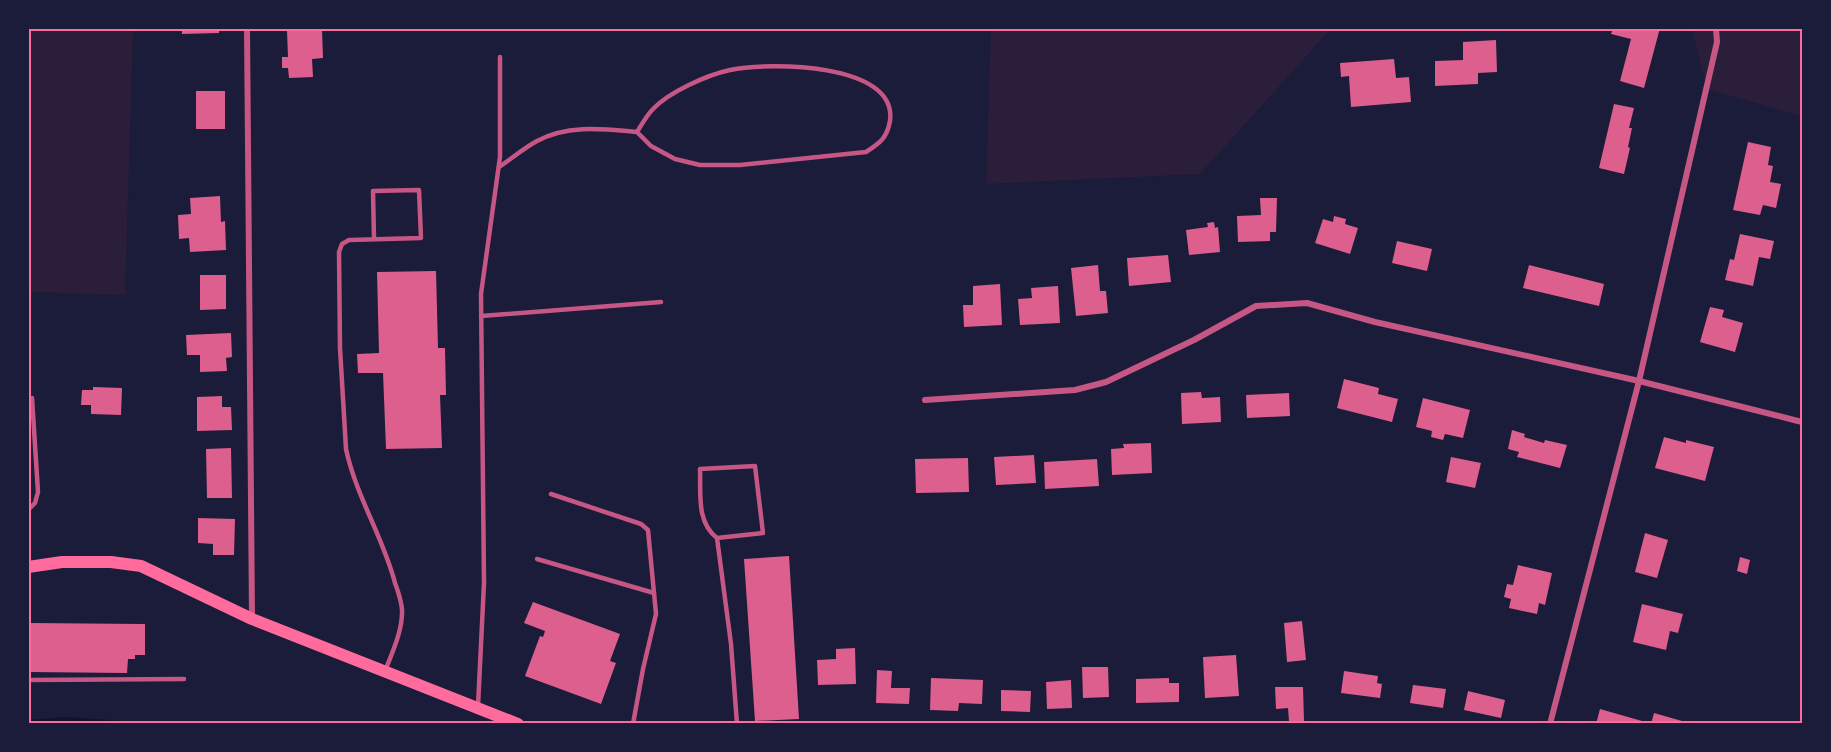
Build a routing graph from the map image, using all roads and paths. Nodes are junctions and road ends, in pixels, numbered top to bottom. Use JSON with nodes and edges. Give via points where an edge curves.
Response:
{"nodes":[{"id":1,"x":247,"y":28,"type":"edge"},
{"id":2,"x":1716,"y":28,"type":"edge"},
{"id":3,"x":500,"y":57,"type":"dead end"},
{"id":4,"x":637,"y":132,"type":"junction"},
{"id":5,"x":499,"y":167,"type":"junction"},
{"id":6,"x":374,"y":239,"type":"junction"},
{"id":7,"x":661,"y":302,"type":"dead end"},
{"id":8,"x":481,"y":316,"type":"junction"},
{"id":9,"x":1639,"y":381,"type":"junction"},
{"id":10,"x":32,"y":398,"type":"dead end"},
{"id":11,"x":925,"y":400,"type":"dead end"},
{"id":12,"x":1803,"y":422,"type":"edge"},
{"id":13,"x":551,"y":494,"type":"dead end"},
{"id":14,"x":28,"y":510,"type":"edge"},
{"id":15,"x":717,"y":538,"type":"junction"},
{"id":16,"x":537,"y":559,"type":"dead end"},
{"id":17,"x":28,"y":567,"type":"edge"},
{"id":18,"x":654,"y":593,"type":"junction"},
{"id":19,"x":252,"y":619,"type":"junction"},
{"id":20,"x":385,"y":671,"type":"junction"},
{"id":21,"x":184,"y":679,"type":"dead end"},
{"id":22,"x":28,"y":680,"type":"edge"},
{"id":23,"x":478,"y":707,"type":"junction"},
{"id":24,"x":518,"y":723,"type":"edge"},
{"id":25,"x":633,"y":723,"type":"edge"},
{"id":26,"x":737,"y":723,"type":"edge"},
{"id":27,"x":1550,"y":723,"type":"edge"}],
"edges":[{"from":1,"to":19,"type":"street"},
{"from":2,"to":9,"type":"street","via":[[1718,42]]},
{"from":3,"to":5,"type":"lane"},
{"from":4,"to":4,"type":"lane","via":[[651,146],[675,159],[700,165],[740,165],[867,153],[883,141],[891,114],[885,96],[868,82],[841,73],[784,65],[730,70],[681,88],[653,109]]},
{"from":4,"to":5,"type":"lane","via":[[570,130],[538,141]]},
{"from":5,"to":8,"type":"lane"},
{"from":6,"to":6,"type":"lane","via":[[421,238],[419,190],[373,191]]},
{"from":6,"to":20,"type":"lane","via":[[349,240],[339,252],[340,348],[348,460],[389,560],[402,609]]},
{"from":7,"to":8,"type":"lane"},
{"from":8,"to":23,"type":"lane","via":[[484,583]]},
{"from":9,"to":11,"type":"street","via":[[1307,303],[1256,306],[1106,382],[1075,390]]},
{"from":9,"to":12,"type":"street"},
{"from":9,"to":27,"type":"street"},
{"from":10,"to":14,"type":"lane","via":[[38,492]]},
{"from":13,"to":18,"type":"lane","via":[[641,524],[648,530]]},
{"from":15,"to":15,"type":"lane","via":[[703,520],[700,469],[755,466],[763,533]]},
{"from":15,"to":26,"type":"lane"},
{"from":16,"to":18,"type":"lane"},
{"from":17,"to":19,"type":"main road","via":[[62,562],[141,566]]},
{"from":18,"to":25,"type":"lane","via":[[656,614]]},
{"from":19,"to":20,"type":"main road"},
{"from":20,"to":23,"type":"main road"},
{"from":21,"to":22,"type":"lane"},
{"from":23,"to":24,"type":"main road"}]}
